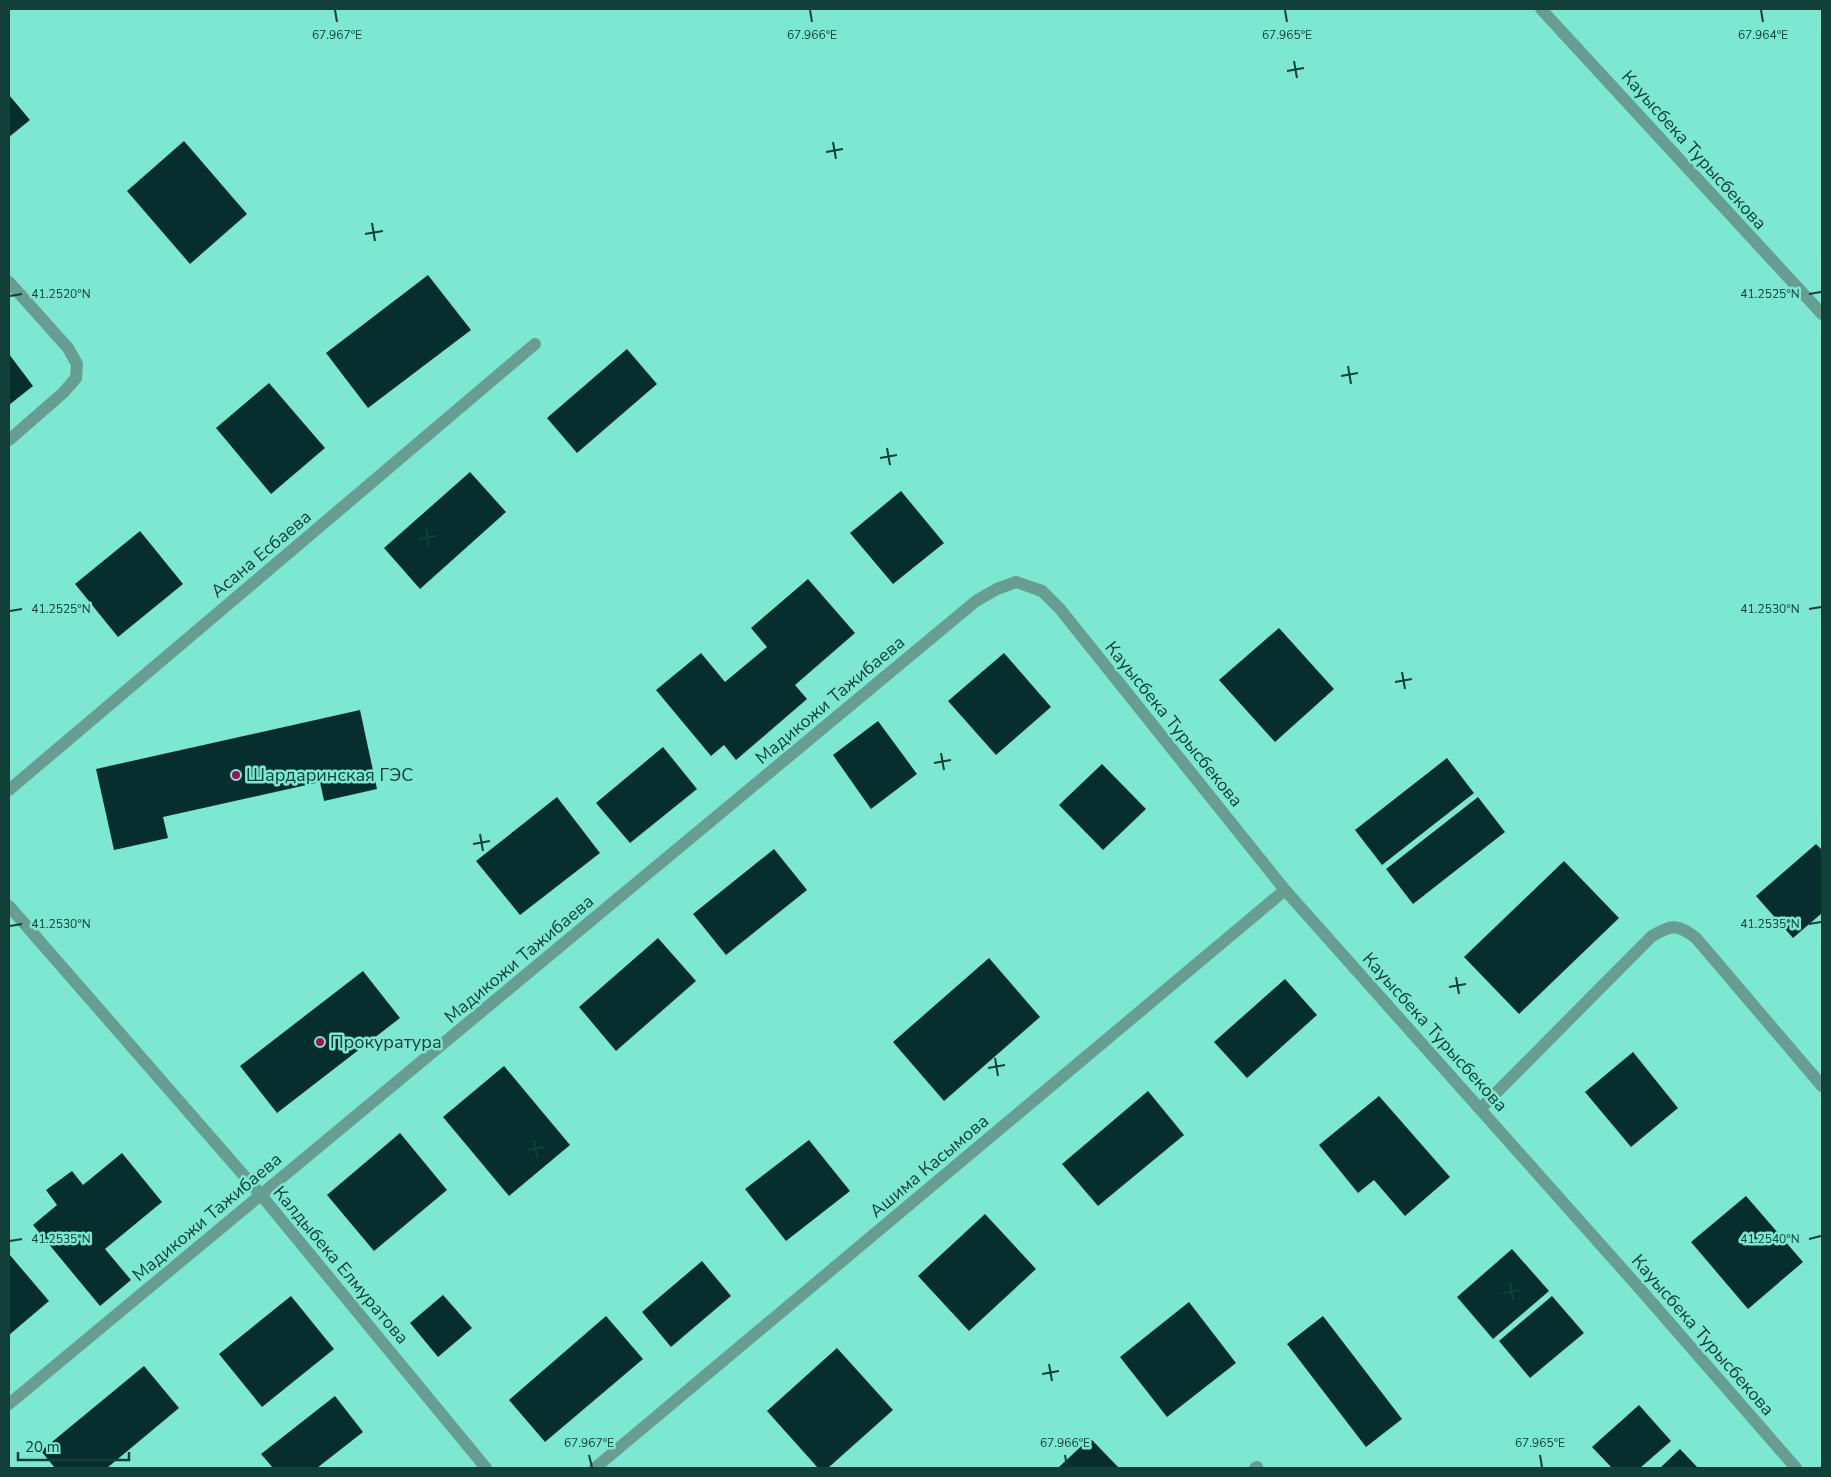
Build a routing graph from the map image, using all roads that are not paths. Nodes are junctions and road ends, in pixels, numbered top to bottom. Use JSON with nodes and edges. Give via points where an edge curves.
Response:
{"nodes":[{"id":1,"x":1541,"y":9,"type":"edge"},
{"id":2,"x":9,"y":282,"type":"edge"},
{"id":3,"x":1822,"y":314,"type":"edge"},
{"id":4,"x":535,"y":344,"type":"dead end"},
{"id":5,"x":9,"y":440,"type":"edge"},
{"id":6,"x":1060,"y":609,"type":"joint"},
{"id":7,"x":9,"y":790,"type":"edge"},
{"id":8,"x":1285,"y":890,"type":"junction"},
{"id":9,"x":9,"y":906,"type":"edge"},
{"id":10,"x":1822,"y":1086,"type":"edge"},
{"id":11,"x":1480,"y":1109,"type":"junction"},
{"id":12,"x":261,"y":1195,"type":"junction"},
{"id":13,"x":9,"y":1404,"type":"edge"},
{"id":14,"x":486,"y":1468,"type":"edge"},
{"id":15,"x":595,"y":1468,"type":"edge"},
{"id":16,"x":1796,"y":1468,"type":"edge"}],
"edges":[{"from":1,"to":3,"type":"street","name":"Кауысбека Турысбекова"},
{"from":2,"to":5,"type":"street","via":[[68,348],[77,364],[76,378],[63,393]]},
{"from":4,"to":7,"type":"street","name":"Асана Есбаева"},
{"from":6,"to":8,"type":"street","name":"Кауысбека Турысбекова"},
{"from":6,"to":12,"type":"street","name":"Мадикожи Тажибаева","via":[[1042,591],[1016,582],[976,601]]},
{"from":8,"to":11,"type":"street","name":"Кауысбека Турысбекова"},
{"from":8,"to":15,"type":"street","name":"Ашима Касымова"},
{"from":9,"to":12,"type":"street","name":"Калдыбека Елмуратова"},
{"from":10,"to":11,"type":"street","via":[[1696,938],[1682,928],[1667,927],[1652,936]]},
{"from":11,"to":16,"type":"street","name":"Кауысбека Турысбекова"},
{"from":12,"to":13,"type":"street","name":"Мадикожи Тажибаева"},
{"from":12,"to":14,"type":"street","name":"Калдыбека Елмуратова"}]}
